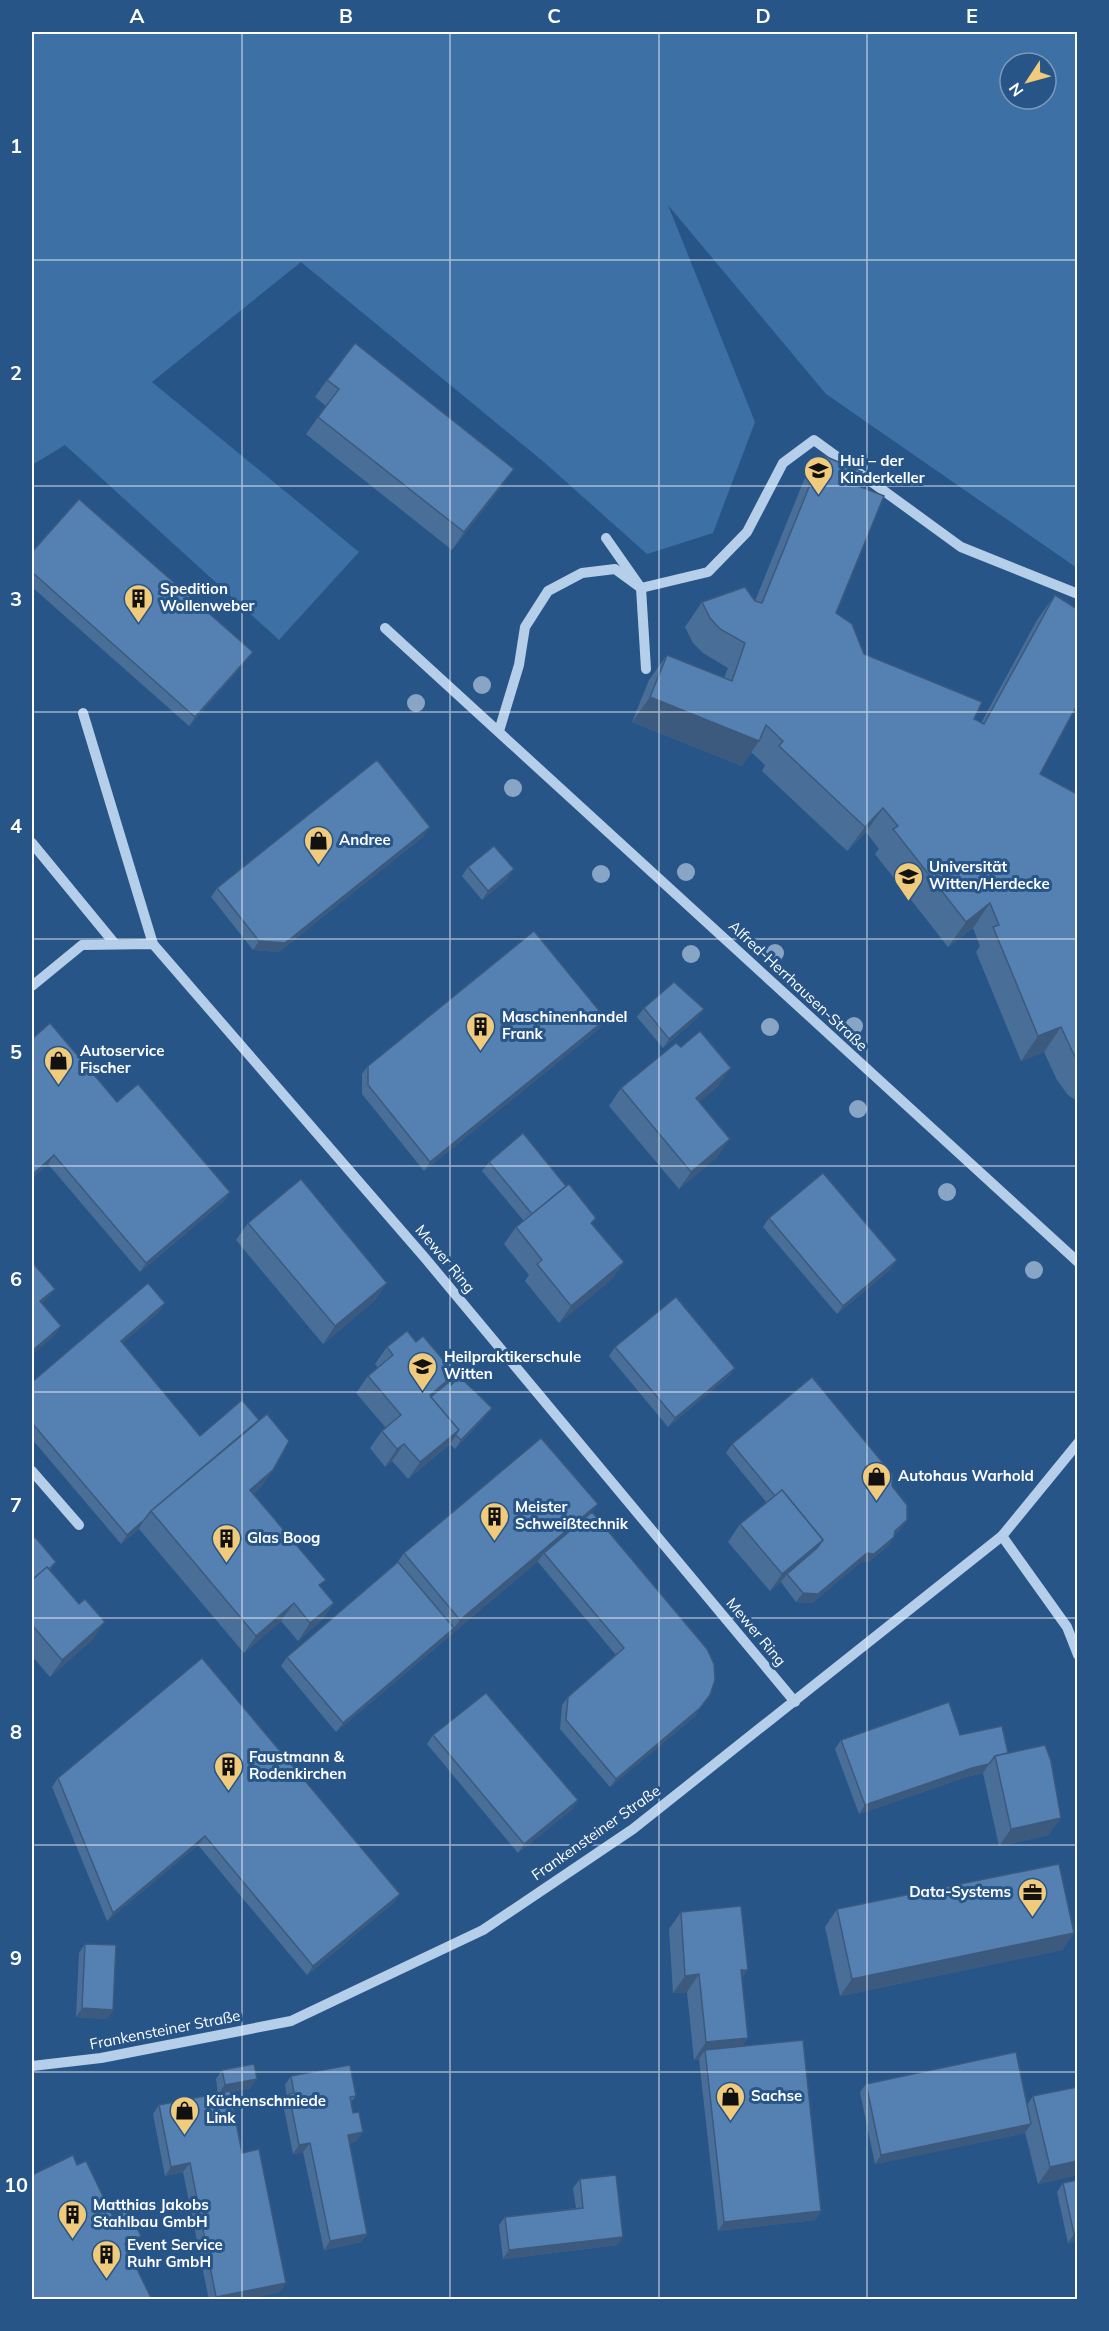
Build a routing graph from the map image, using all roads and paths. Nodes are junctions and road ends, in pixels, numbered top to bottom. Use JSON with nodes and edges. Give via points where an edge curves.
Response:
{"nodes":[{"id":1,"x":606,"y":538,"type":"dead end"},
{"id":2,"x":641,"y":588,"type":"junction"},
{"id":3,"x":1077,"y":594,"type":"edge"},
{"id":4,"x":385,"y":628,"type":"dead end"},
{"id":5,"x":646,"y":669,"type":"dead end"},
{"id":6,"x":83,"y":713,"type":"dead end"},
{"id":7,"x":499,"y":731,"type":"junction"},
{"id":8,"x":32,"y":843,"type":"edge"},
{"id":9,"x":115,"y":944,"type":"junction"},
{"id":10,"x":153,"y":944,"type":"junction"},
{"id":11,"x":32,"y":986,"type":"edge"},
{"id":12,"x":1077,"y":1262,"type":"edge"},
{"id":13,"x":1077,"y":1443,"type":"edge"},
{"id":14,"x":32,"y":1471,"type":"edge"},
{"id":15,"x":79,"y":1525,"type":"dead end"},
{"id":16,"x":1002,"y":1536,"type":"junction"},
{"id":17,"x":1077,"y":1655,"type":"edge"},
{"id":18,"x":795,"y":1702,"type":"junction"},
{"id":19,"x":32,"y":2066,"type":"edge"}],
"edges":[{"from":1,"to":2,"type":"street"},
{"from":2,"to":3,"type":"street","via":[[708,572],[747,532],[783,463],[814,440],[961,547]]},
{"from":2,"to":5,"type":"street"},
{"from":2,"to":7,"type":"street","via":[[615,569],[582,573],[548,591],[525,627],[519,665]]},
{"from":4,"to":7,"type":"street","name":"Alfred-Herrhausen-Straße"},
{"from":6,"to":10,"type":"street"},
{"from":7,"to":12,"type":"street","name":"Alfred-Herrhausen-Straße"},
{"from":8,"to":9,"type":"street"},
{"from":9,"to":10,"type":"street"},
{"from":9,"to":11,"type":"street","via":[[82,945]]},
{"from":10,"to":18,"type":"street","name":"Mewer Ring","via":[[425,1258]]},
{"from":13,"to":16,"type":"street","name":"Frankensteiner Straße"},
{"from":14,"to":15,"type":"street"},
{"from":16,"to":17,"type":"street","via":[[1067,1628]]},
{"from":16,"to":18,"type":"street","name":"Frankensteiner Straße"},
{"from":18,"to":19,"type":"street","name":"Frankensteiner Straße","via":[[633,1829],[483,1930],[291,2021],[101,2058]]}]}
